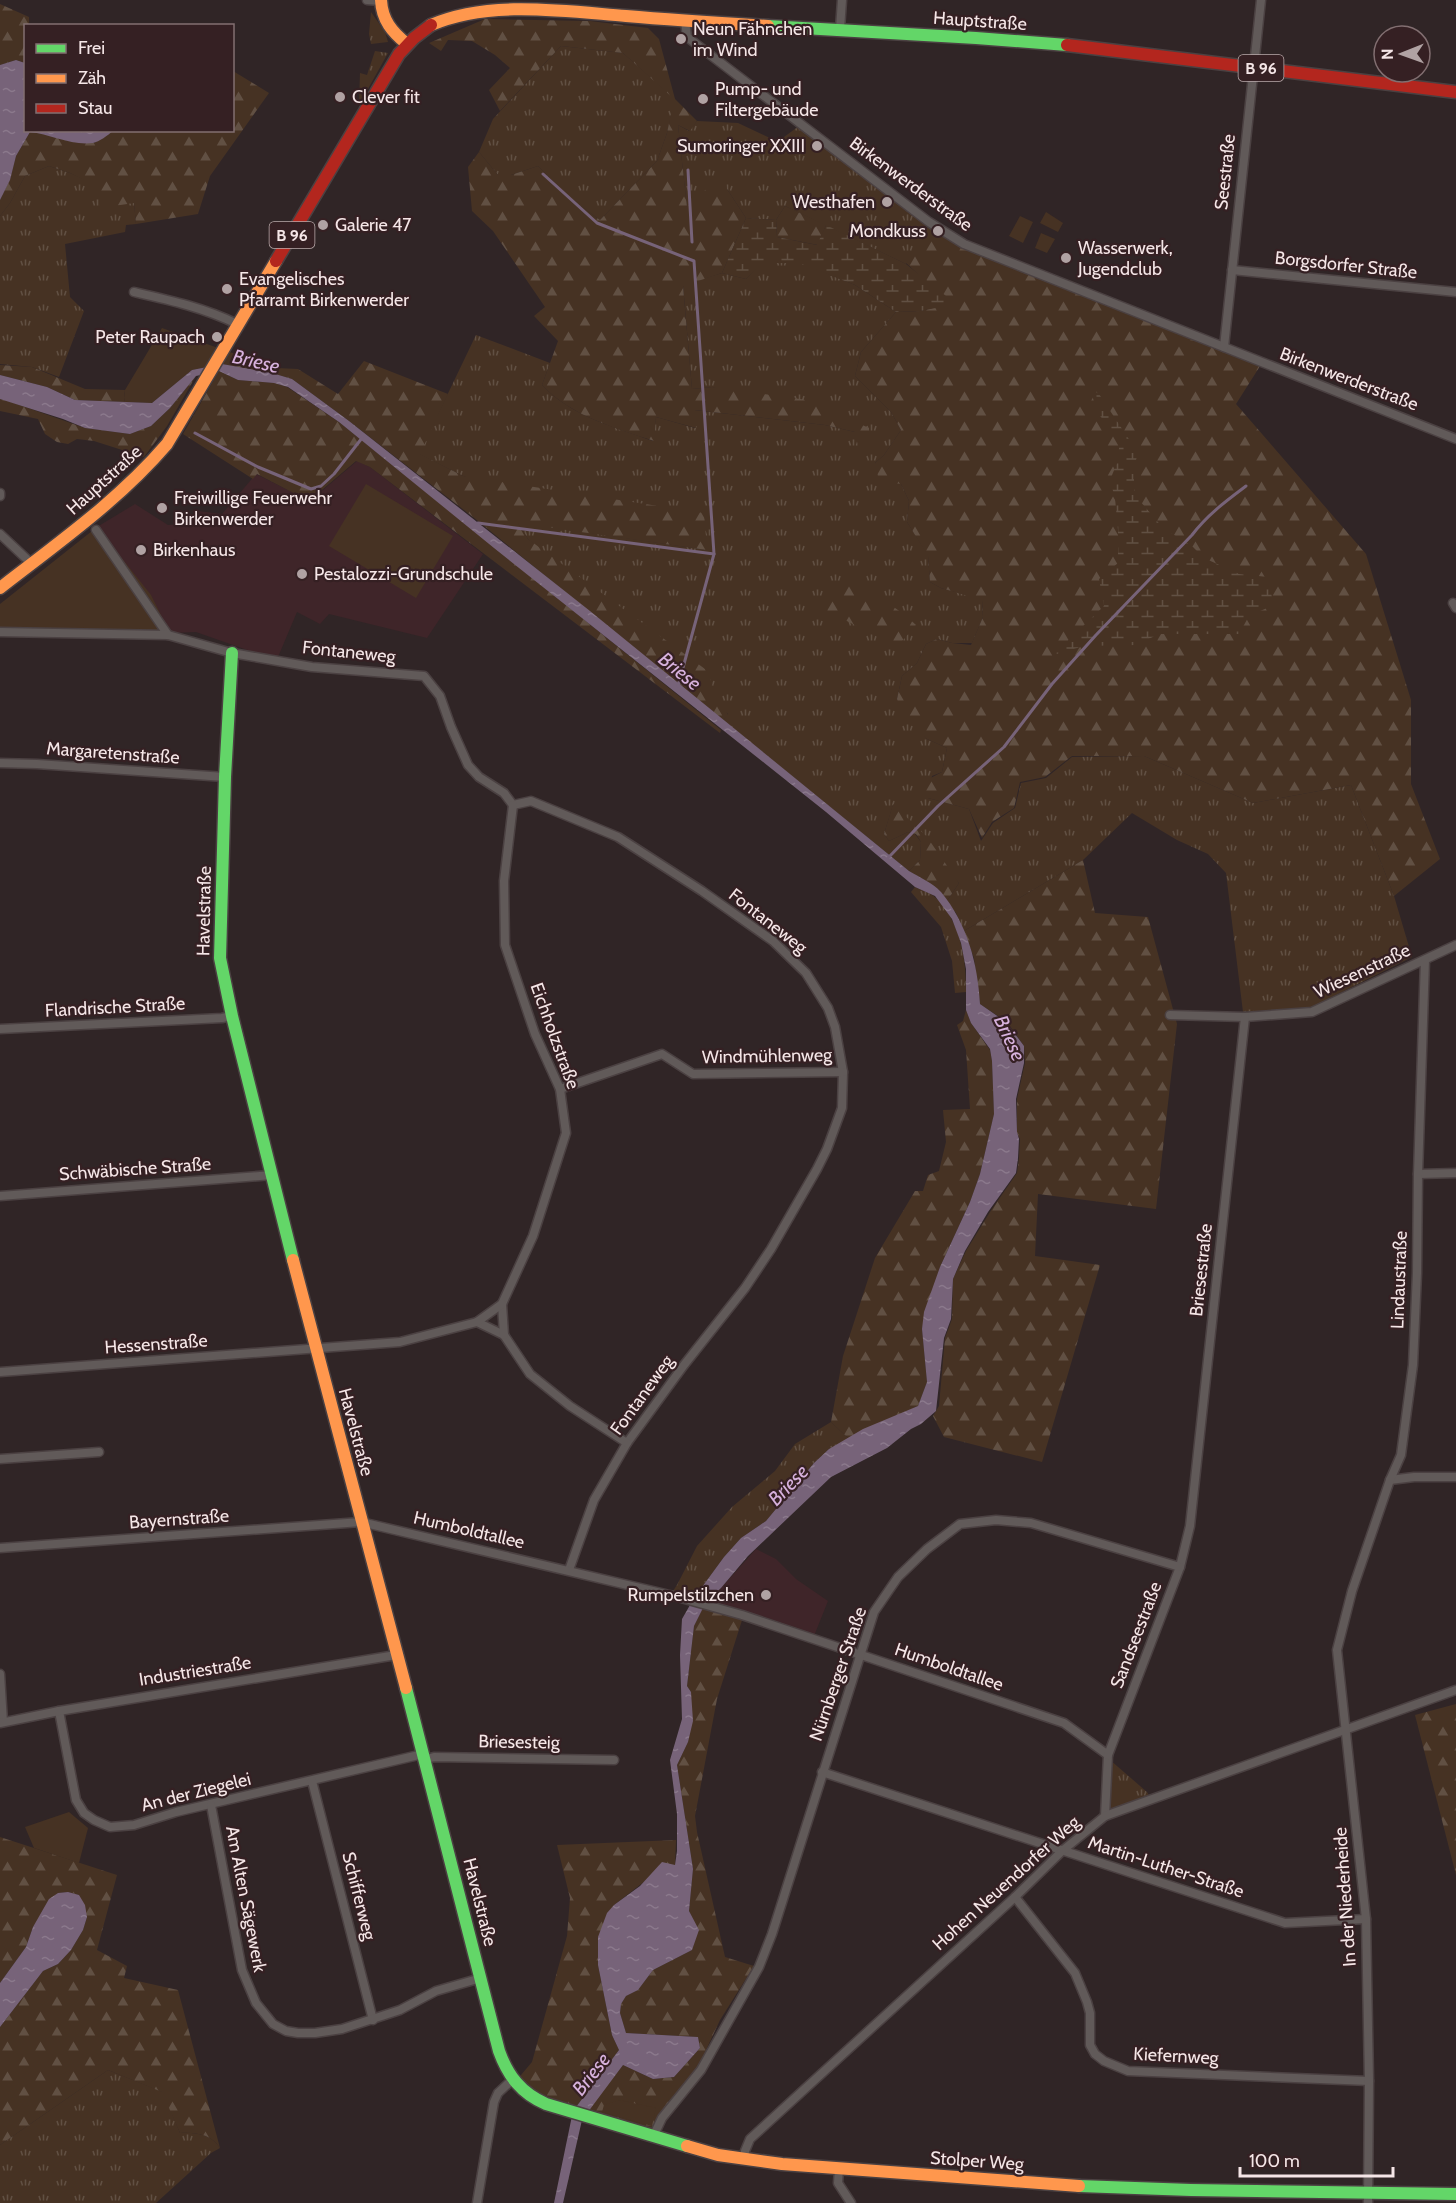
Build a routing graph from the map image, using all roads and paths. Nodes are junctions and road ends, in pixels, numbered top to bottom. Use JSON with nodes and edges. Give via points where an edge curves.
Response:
{"nodes":[{"id":1,"x":367,"y":0,"type":"edge"},
{"id":2,"x":842,"y":0,"type":"edge"},
{"id":3,"x":1261,"y":0,"type":"edge"},
{"id":4,"x":380,"y":1,"type":"edge"},
{"id":5,"x":685,"y":21,"type":"junction"},
{"id":6,"x":840,"y":29,"type":"junction"},
{"id":7,"x":407,"y":44,"type":"junction"},
{"id":8,"x":1253,"y":68,"type":"junction"},
{"id":9,"x":1456,"y":92,"type":"edge"},
{"id":10,"x":1232,"y":270,"type":"junction"},
{"id":11,"x":134,"y":292,"type":"dead end"},
{"id":12,"x":1456,"y":292,"type":"edge"},
{"id":13,"x":237,"y":324,"type":"junction"},
{"id":14,"x":1224,"y":347,"type":"junction"},
{"id":15,"x":1456,"y":439,"type":"edge"},
{"id":16,"x":96,"y":530,"type":"dead end"},
{"id":17,"x":0,"y":534,"type":"edge"},
{"id":18,"x":32,"y":564,"type":"junction"},
{"id":19,"x":0,"y":588,"type":"edge"},
{"id":20,"x":0,"y":632,"type":"edge"},
{"id":21,"x":168,"y":635,"type":"junction"},
{"id":22,"x":232,"y":653,"type":"junction"},
{"id":23,"x":0,"y":764,"type":"edge"},
{"id":24,"x":225,"y":777,"type":"junction"},
{"id":25,"x":513,"y":806,"type":"junction"},
{"id":26,"x":1456,"y":945,"type":"edge"},
{"id":27,"x":1425,"y":960,"type":"junction"},
{"id":28,"x":1170,"y":1015,"type":"dead end"},
{"id":29,"x":232,"y":1016,"type":"junction"},
{"id":30,"x":1245,"y":1017,"type":"junction"},
{"id":31,"x":0,"y":1029,"type":"edge"},
{"id":32,"x":843,"y":1072,"type":"junction"},
{"id":33,"x":560,"y":1089,"type":"junction"},
{"id":34,"x":1456,"y":1173,"type":"edge"},
{"id":35,"x":272,"y":1174,"type":"junction"},
{"id":36,"x":1418,"y":1174,"type":"junction"},
{"id":37,"x":0,"y":1196,"type":"edge"},
{"id":38,"x":502,"y":1304,"type":"junction"},
{"id":39,"x":477,"y":1322,"type":"junction"},
{"id":40,"x":504,"y":1335,"type":"junction"},
{"id":41,"x":315,"y":1348,"type":"junction"},
{"id":42,"x":0,"y":1372,"type":"edge"},
{"id":43,"x":627,"y":1443,"type":"junction"},
{"id":44,"x":99,"y":1452,"type":"dead end"},
{"id":45,"x":0,"y":1459,"type":"edge"},
{"id":46,"x":1456,"y":1477,"type":"edge"},
{"id":47,"x":1390,"y":1480,"type":"junction"},
{"id":48,"x":361,"y":1522,"type":"junction"},
{"id":49,"x":1190,"y":1526,"type":"joint"},
{"id":50,"x":0,"y":1548,"type":"edge"},
{"id":51,"x":1180,"y":1567,"type":"junction"},
{"id":52,"x":569,"y":1570,"type":"junction"},
{"id":53,"x":1352,"y":1591,"type":"joint"},
{"id":54,"x":396,"y":1654,"type":"junction"},
{"id":55,"x":859,"y":1654,"type":"junction"},
{"id":56,"x":0,"y":1674,"type":"edge"},
{"id":57,"x":1456,"y":1690,"type":"edge"},
{"id":58,"x":58,"y":1711,"type":"junction"},
{"id":59,"x":1,"y":1722,"type":"edge"},
{"id":60,"x":1347,"y":1729,"type":"junction"},
{"id":61,"x":1108,"y":1755,"type":"junction"},
{"id":62,"x":423,"y":1757,"type":"junction"},
{"id":63,"x":614,"y":1760,"type":"dead end"},
{"id":64,"x":822,"y":1772,"type":"junction"},
{"id":65,"x":312,"y":1781,"type":"junction"},
{"id":66,"x":211,"y":1805,"type":"junction"},
{"id":67,"x":1105,"y":1816,"type":"junction"},
{"id":68,"x":1062,"y":1851,"type":"junction"},
{"id":69,"x":1015,"y":1897,"type":"junction"},
{"id":70,"x":1366,"y":1919,"type":"junction"},
{"id":71,"x":481,"y":1978,"type":"junction"},
{"id":72,"x":373,"y":2020,"type":"junction"},
{"id":73,"x":512,"y":2080,"type":"junction"},
{"id":74,"x":1369,"y":2081,"type":"junction"},
{"id":75,"x":654,"y":2135,"type":"junction"},
{"id":76,"x":744,"y":2159,"type":"junction"},
{"id":77,"x":839,"y":2169,"type":"junction"},
{"id":78,"x":1456,"y":2194,"type":"edge"},
{"id":79,"x":1368,"y":2198,"type":"edge"},
{"id":80,"x":477,"y":2203,"type":"edge"},
{"id":81,"x":851,"y":2203,"type":"edge"}],
"edges":[{"from":1,"to":4,"type":"street"},
{"from":2,"to":6,"type":"street"},
{"from":3,"to":8,"type":"street","name":"Seestraße"},
{"from":4,"to":7,"type":"street","via":[[387,23]]},
{"from":5,"to":6,"type":"street","name":"Hauptstraße","number":"B 96"},
{"from":5,"to":7,"type":"street","name":"Hauptstraße","number":"B 96","via":[[556,10],[482,10],[437,21]]},
{"from":5,"to":14,"type":"street","name":"Birkenwerderstraße","via":[[687,38],[929,222],[964,244]]},
{"from":6,"to":8,"type":"street","name":"Hauptstraße","number":"B 96","via":[[1061,45]]},
{"from":7,"to":13,"type":"street","name":"Hauptstraße","number":"B 96"},
{"from":8,"to":9,"type":"street","number":"B 96"},
{"from":8,"to":10,"type":"street","name":"Seestraße"},
{"from":10,"to":12,"type":"street","name":"Borgsdorfer Straße"},
{"from":10,"to":14,"type":"street","name":"Seestraße"},
{"from":11,"to":13,"type":"street","via":[[178,302]]},
{"from":13,"to":18,"type":"street","name":"Hauptstraße","number":"B 96","via":[[193,403],[150,464],[106,506]]},
{"from":14,"to":15,"type":"street","name":"Birkenwerderstraße"},
{"from":16,"to":21,"type":"street","name":"Hauptstraße"},
{"from":17,"to":18,"type":"street"},
{"from":18,"to":19,"type":"street","name":"Hauptstraße","number":"B 96"},
{"from":20,"to":21,"type":"street"},
{"from":21,"to":22,"type":"street"},
{"from":22,"to":24,"type":"street","name":"Havelstraße"},
{"from":22,"to":25,"type":"street","name":"Fontaneweg","via":[[312,666],[424,676],[440,696],[468,765],[504,793]]},
{"from":23,"to":24,"type":"street","name":"Margaretenstraße"},
{"from":24,"to":29,"type":"street","name":"Havelstraße","via":[[220,958]]},
{"from":25,"to":32,"type":"street","name":"Fontaneweg","via":[[531,801],[618,837],[773,941],[806,973],[828,1008]]},
{"from":25,"to":33,"type":"street","name":"Eichholzstraße","via":[[504,881],[505,945],[535,1034]]},
{"from":26,"to":27,"type":"street","name":"Wiesenstraße"},
{"from":27,"to":30,"type":"street","name":"Wiesenstraße","via":[[1312,1012]]},
{"from":27,"to":36,"type":"street","name":"Lindaustraße"},
{"from":28,"to":30,"type":"street","name":"Wiesenstraße"},
{"from":29,"to":31,"type":"street","name":"Flandrische Straße"},
{"from":29,"to":35,"type":"street","name":"Havelstraße"},
{"from":30,"to":49,"type":"street","name":"Briesestraße"},
{"from":32,"to":33,"type":"street","name":"Windmühlenweg","via":[[693,1074],[662,1054]]},
{"from":32,"to":43,"type":"street","name":"Fontaneweg","via":[[842,1108],[827,1149],[771,1249]]},
{"from":33,"to":38,"type":"street","name":"Eichholzstraße","via":[[566,1133],[533,1236]]},
{"from":34,"to":36,"type":"street"},
{"from":35,"to":37,"type":"street","name":"Schwäbische Straße"},
{"from":35,"to":41,"type":"street","name":"Havelstraße"},
{"from":36,"to":47,"type":"street","name":"Lindaustraße","via":[[1413,1365],[1401,1455]]},
{"from":38,"to":39,"type":"street","name":"Eichholzstraße"},
{"from":38,"to":40,"type":"street","name":"Eichholzstraße"},
{"from":39,"to":40,"type":"street"},
{"from":39,"to":41,"type":"street","name":"Eichholzstraße","via":[[400,1342]]},
{"from":40,"to":43,"type":"street","name":"Eichholzstraße","via":[[530,1374]]},
{"from":41,"to":42,"type":"street","name":"Hessenstraße"},
{"from":41,"to":48,"type":"street","name":"Havelstraße"},
{"from":43,"to":52,"type":"street","name":"Fontaneweg","via":[[594,1500]]},
{"from":44,"to":45,"type":"street"},
{"from":46,"to":47,"type":"street"},
{"from":47,"to":53,"type":"street","name":"Lindaustraße"},
{"from":48,"to":50,"type":"street","name":"Bayernstraße"},
{"from":48,"to":52,"type":"street","name":"Humboldtallee"},
{"from":48,"to":54,"type":"street","name":"Havelstraße"},
{"from":49,"to":51,"type":"street","name":"Sandseestraße"},
{"from":51,"to":55,"type":"street","name":"Nürnberger Straße","via":[[1031,1523],[996,1520],[960,1524],[898,1577],[874,1612]]},
{"from":51,"to":61,"type":"street","name":"Sandseestraße"},
{"from":52,"to":55,"type":"street","name":"Humboldtallee","via":[[714,1607]]},
{"from":53,"to":60,"type":"street","name":"In der Niederheide","via":[[1337,1650]]},
{"from":54,"to":58,"type":"street","name":"Industriestraße"},
{"from":54,"to":62,"type":"street","name":"Havelstraße"},
{"from":55,"to":61,"type":"street","name":"Humboldtallee","via":[[1064,1723]]},
{"from":55,"to":64,"type":"street","name":"Nürnberger Straße"},
{"from":56,"to":59,"type":"street"},
{"from":57,"to":60,"type":"street","name":"Hohen Neuendorfer Weg"},
{"from":58,"to":59,"type":"street","name":"Industriestraße"},
{"from":58,"to":66,"type":"street","name":"An der Ziegelei","via":[[76,1800],[94,1820],[122,1827]]},
{"from":60,"to":67,"type":"street","name":"Hohen Neuendorfer Weg"},
{"from":60,"to":70,"type":"street","name":"In der Niederheide"},
{"from":61,"to":67,"type":"street"},
{"from":62,"to":63,"type":"street","name":"Briesesteig"},
{"from":62,"to":65,"type":"street","name":"An der Ziegelei"},
{"from":62,"to":71,"type":"street","name":"Havelstraße"},
{"from":64,"to":68,"type":"street","name":"Martin-Luther-Straße"},
{"from":64,"to":75,"type":"street","name":"Nürnberger Straße","via":[[766,1952],[698,2075],[662,2118]]},
{"from":65,"to":66,"type":"street","name":"An der Ziegelei"},
{"from":65,"to":72,"type":"street","name":"Schifferweg"},
{"from":66,"to":72,"type":"street","name":"Am Alten Sägewerk","via":[[242,1970],[264,2015],[286,2031],[298,2033],[333,2030]]},
{"from":67,"to":68,"type":"street","name":"Hohen Neuendorfer Weg"},
{"from":68,"to":69,"type":"street","name":"Hohen Neuendorfer Weg"},
{"from":68,"to":70,"type":"street","name":"Martin-Luther-Straße","via":[[1285,1923]]},
{"from":69,"to":74,"type":"street","name":"Kiefernweg","via":[[1075,1973],[1090,2013],[1090,2045],[1095,2054],[1115,2067],[1128,2071]]},
{"from":69,"to":76,"type":"street","name":"Hohen Neuendorfer Weg","via":[[750,2139]]},
{"from":70,"to":74,"type":"street","name":"In der Niederheide"},
{"from":71,"to":72,"type":"street","name":"Am Alten Sägewerk","via":[[436,1991]]},
{"from":71,"to":73,"type":"street","name":"Havelstraße","via":[[503,2064]]},
{"from":73,"to":75,"type":"street","name":"Stolper Weg","via":[[535,2100]]},
{"from":73,"to":80,"type":"street","via":[[494,2102]]},
{"from":74,"to":79,"type":"street","name":"In der Niederheide"},
{"from":75,"to":76,"type":"street","name":"Stolper Weg"},
{"from":76,"to":77,"type":"street","name":"Stolper Weg"},
{"from":77,"to":79,"type":"street","name":"Stolper Weg","via":[[1058,2185]]},
{"from":77,"to":81,"type":"street","via":[[840,2187]]},
{"from":78,"to":79,"type":"street","name":"Stolper Weg"}]}
